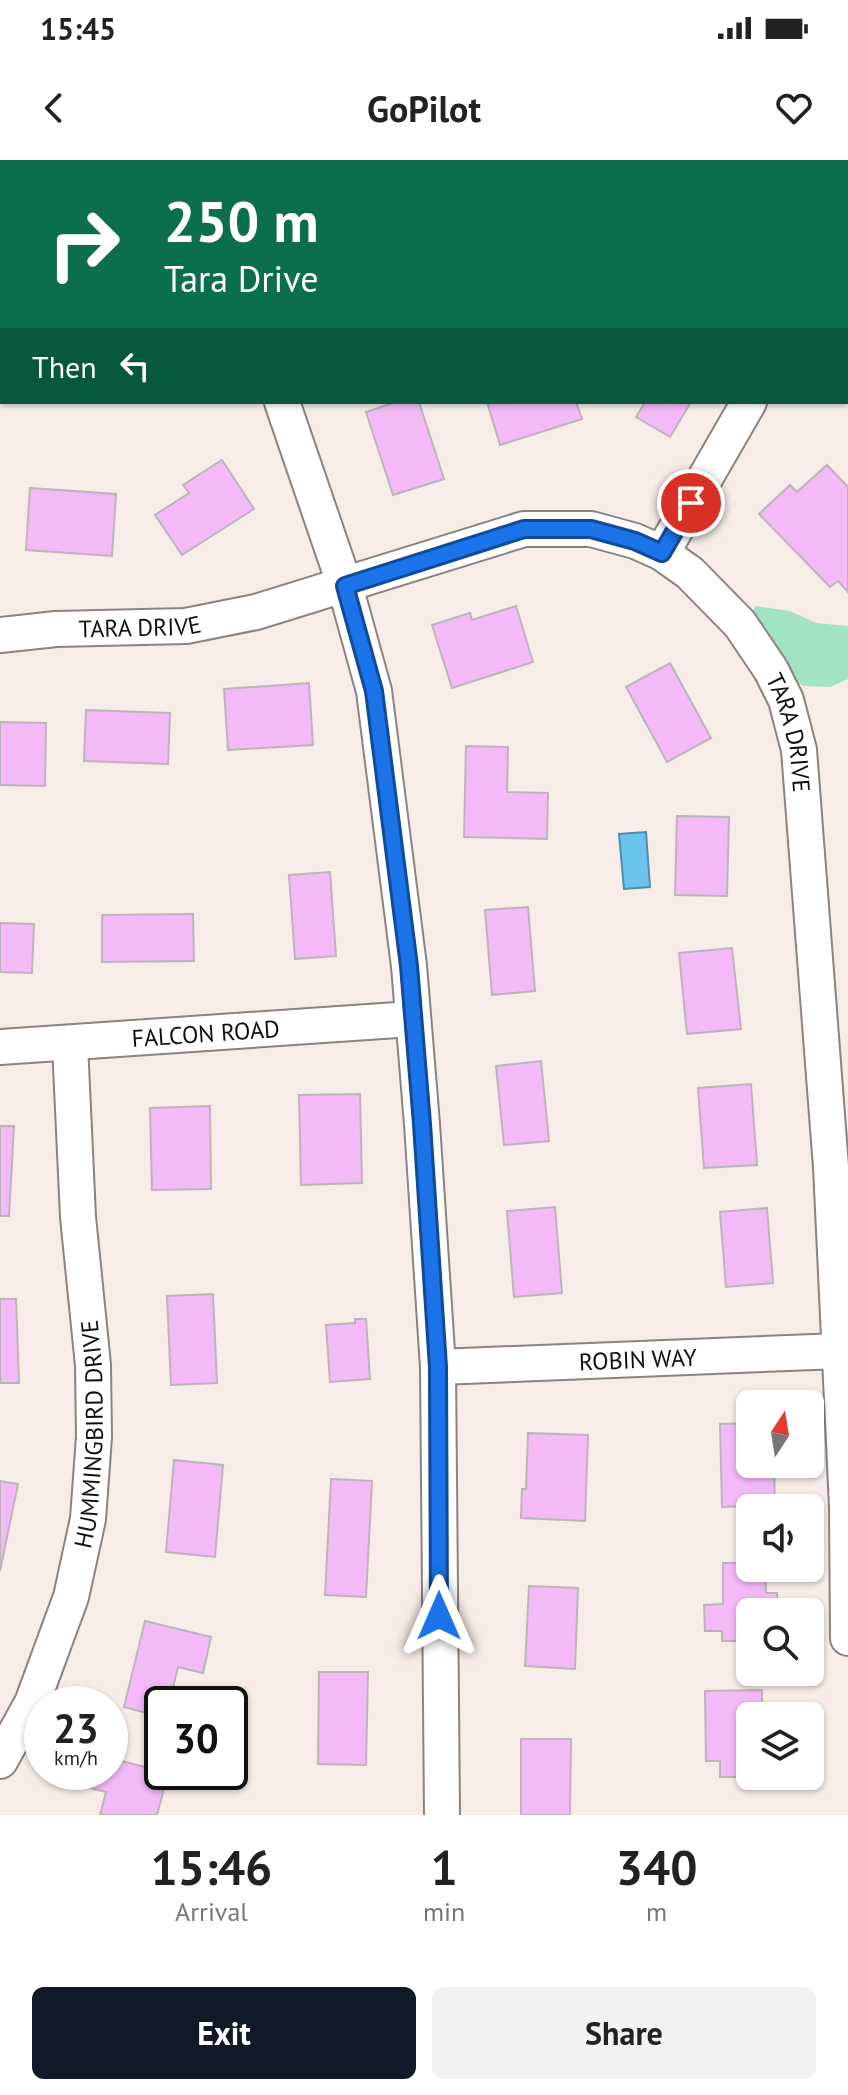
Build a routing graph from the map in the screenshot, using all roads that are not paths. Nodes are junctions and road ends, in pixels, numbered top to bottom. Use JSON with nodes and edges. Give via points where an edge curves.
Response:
{"nodes":[{"id":1,"x":283,"y":404,"type":"edge"},
{"id":2,"x":748,"y":404,"type":"edge"},
{"id":3,"x":662,"y":553,"type":"junction"},
{"id":4,"x":345,"y":586,"type":"junction"},
{"id":5,"x":0,"y":635,"type":"edge"},
{"id":6,"x":412,"y":1019,"type":"junction"},
{"id":7,"x":70,"y":1044,"type":"junction"},
{"id":8,"x":0,"y":1047,"type":"edge"},
{"id":9,"x":840,"y":1351,"type":"junction"},
{"id":10,"x":438,"y":1367,"type":"junction"},
{"id":11,"x":847,"y":1507,"type":"edge"},
{"id":12,"x":848,"y":1638,"type":"edge"},
{"id":13,"x":0,"y":1761,"type":"edge"},
{"id":14,"x":442,"y":1815,"type":"edge"}],
"edges":[{"from":1,"to":4,"type":"street"},
{"from":2,"to":3,"type":"street"},
{"from":3,"to":4,"type":"street","name":"TARA DRIVE","via":[[591,529],[524,529]]},
{"from":3,"to":9,"type":"street","name":"TARA DRIVE","via":[[690,573],[740,624],[786,700],[799,750]]},
{"from":4,"to":5,"type":"street","name":"TARA DRIVE","via":[[186,626]]},
{"from":4,"to":6,"type":"street","via":[[374,691]]},
{"from":6,"to":7,"type":"street","name":"FALCON ROAD"},
{"from":6,"to":10,"type":"street"},
{"from":7,"to":8,"type":"street","name":"FALCON ROAD"},
{"from":7,"to":13,"type":"street","name":"HUMMINGBIRD DRIVE","via":[[78,1217],[93,1365],[88,1519],[71,1597],[32,1703]]},
{"from":9,"to":10,"type":"street","name":"ROBIN WAY"},
{"from":9,"to":11,"type":"street","name":"TARA DRIVE"},
{"from":10,"to":14,"type":"street"},
{"from":11,"to":12,"type":"street","name":"TARA DRIVE"}]}
